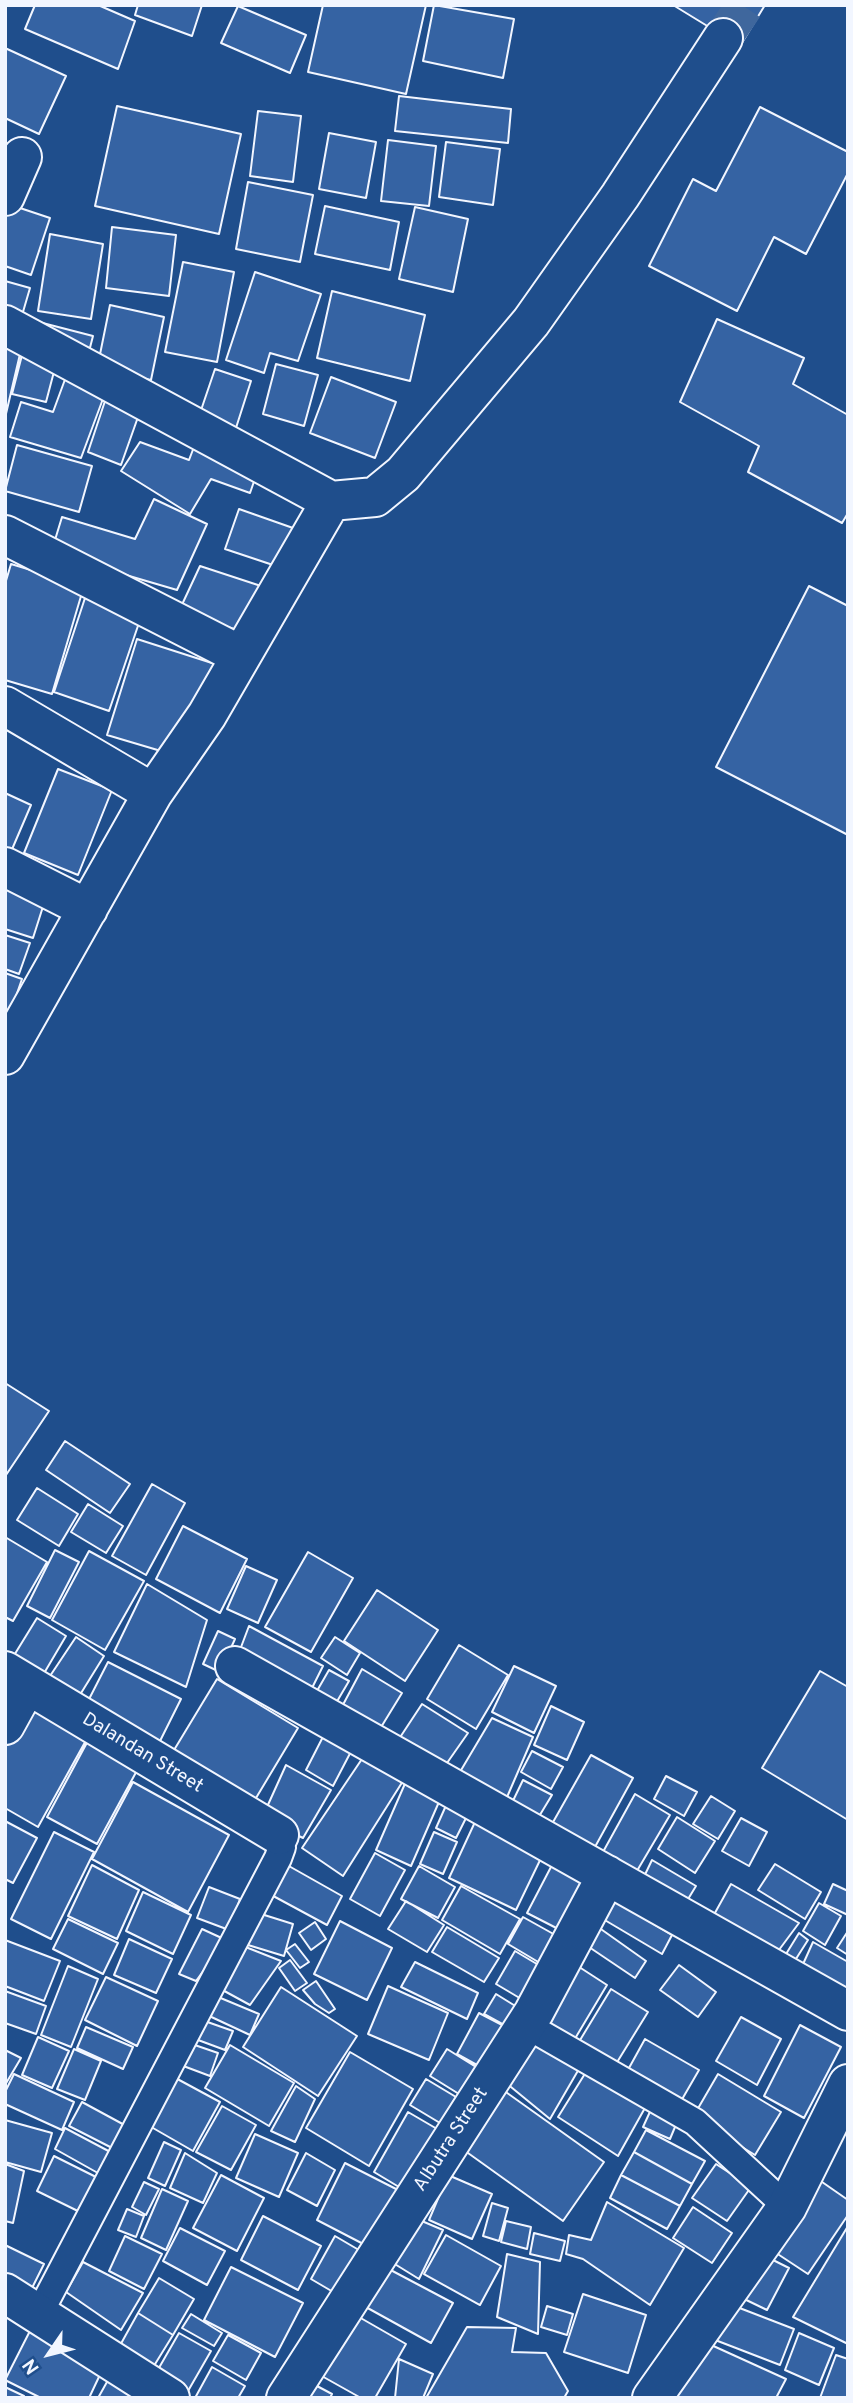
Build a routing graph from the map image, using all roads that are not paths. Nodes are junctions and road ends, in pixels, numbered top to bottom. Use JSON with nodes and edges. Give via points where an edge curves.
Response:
{"nodes":[{"id":1,"x":723,"y":37,"type":"tunnel mouth"},
{"id":2,"x":22,"y":157,"type":"dead end"},
{"id":3,"x":5,"y":196,"type":"edge"},
{"id":4,"x":5,"y":325,"type":"edge"},
{"id":5,"x":331,"y":501,"type":"junction"},
{"id":6,"x":5,"y":535,"type":"edge"},
{"id":7,"x":240,"y":654,"type":"junction"},
{"id":8,"x":5,"y":706,"type":"edge"},
{"id":9,"x":153,"y":793,"type":"junction"},
{"id":10,"x":5,"y":867,"type":"edge"},
{"id":11,"x":88,"y":909,"type":"junction"},
{"id":12,"x":7,"y":1049,"type":"edge"},
{"id":13,"x":235,"y":1666,"type":"dead end"},
{"id":14,"x":16,"y":1678,"type":"edge"},
{"id":15,"x":5,"y":1725,"type":"edge"},
{"id":16,"x":279,"y":1835,"type":"joint"},
{"id":17,"x":607,"y":1875,"type":"junction"},
{"id":18,"x":848,"y":2011,"type":"edge"},
{"id":19,"x":526,"y":2025,"type":"junction"},
{"id":20,"x":848,"y":2084,"type":"edge"},
{"id":21,"x":787,"y":2207,"type":"junction"},
{"id":22,"x":5,"y":2293,"type":"edge"},
{"id":23,"x":39,"y":2314,"type":"junction"},
{"id":24,"x":170,"y":2398,"type":"edge"},
{"id":25,"x":286,"y":2398,"type":"edge"},
{"id":26,"x":652,"y":2398,"type":"edge"}],
"edges":[{"from":1,"to":5,"type":"street","via":[[621,195],[531,322],[403,474],[375,497]]},
{"from":2,"to":3,"type":"street"},
{"from":4,"to":5,"type":"street"},
{"from":5,"to":7,"type":"street"},
{"from":6,"to":7,"type":"street"},
{"from":7,"to":9,"type":"street","via":[[207,715]]},
{"from":8,"to":9,"type":"street"},
{"from":9,"to":11,"type":"street"},
{"from":10,"to":11,"type":"street"},
{"from":11,"to":12,"type":"street"},
{"from":13,"to":17,"type":"street"},
{"from":14,"to":15,"type":"street"},
{"from":14,"to":16,"type":"street","name":"Dalandan Street"},
{"from":16,"to":23,"type":"lane","via":[[282,1847],[278,1858]]},
{"from":17,"to":18,"type":"street"},
{"from":17,"to":19,"type":"street","name":"Albutra Street"},
{"from":19,"to":21,"type":"lane","via":[[695,2122]]},
{"from":19,"to":25,"type":"street","name":"Albutra Street"},
{"from":20,"to":21,"type":"street"},
{"from":21,"to":26,"type":"street"},
{"from":22,"to":23,"type":"street"},
{"from":23,"to":24,"type":"street"}]}
